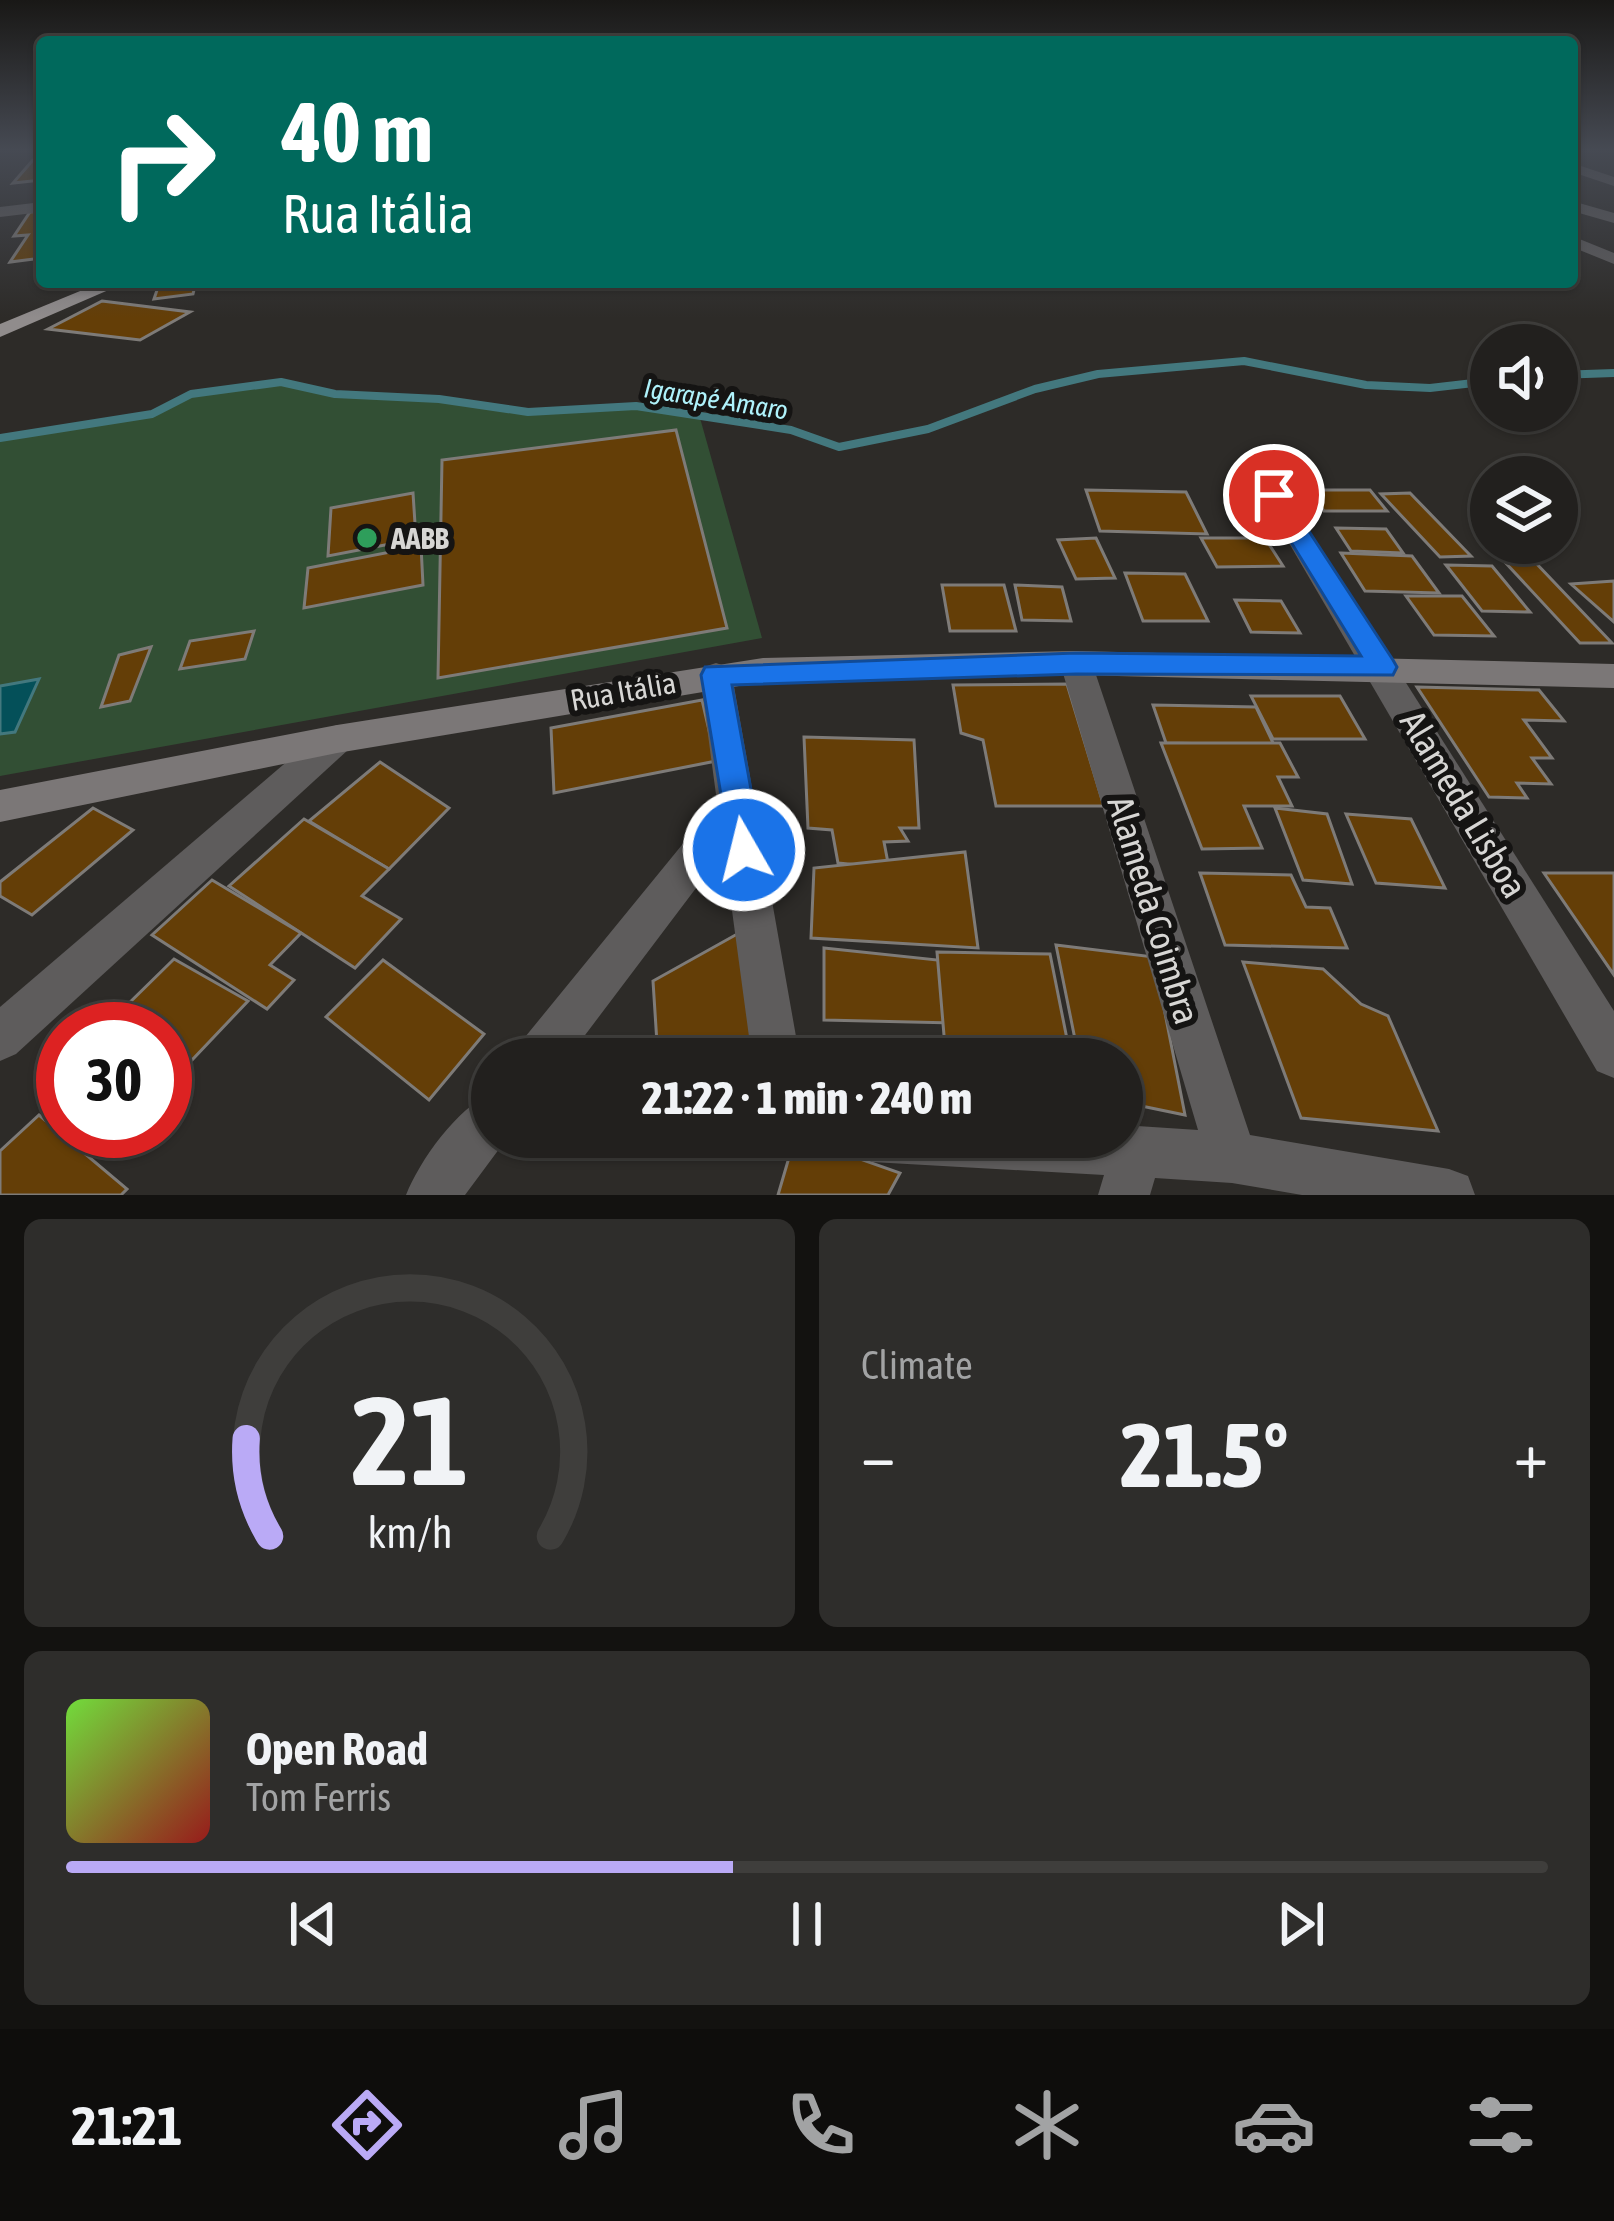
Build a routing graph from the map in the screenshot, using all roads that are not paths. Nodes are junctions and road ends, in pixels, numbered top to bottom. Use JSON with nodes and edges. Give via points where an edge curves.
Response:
{"nodes":[{"id":1,"x":36,"y":208,"type":"edge"},
{"id":2,"x":1578,"y":208,"type":"edge"},
{"id":3,"x":0,"y":212,"type":"edge"},
{"id":4,"x":1614,"y":218,"type":"edge"},
{"id":5,"x":1578,"y":244,"type":"edge"},
{"id":6,"x":1614,"y":259,"type":"edge"},
{"id":7,"x":72,"y":288,"type":"edge"},
{"id":8,"x":82,"y":288,"type":"edge"},
{"id":9,"x":104,"y":288,"type":"edge"},
{"id":10,"x":0,"y":318,"type":"edge"},
{"id":11,"x":0,"y":331,"type":"edge"},
{"id":12,"x":1274,"y":495,"type":"dead end"},
{"id":13,"x":1076,"y":663,"type":"junction"},
{"id":14,"x":1382,"y":667,"type":"junction"},
{"id":15,"x":716,"y":675,"type":"junction"},
{"id":16,"x":1614,"y":676,"type":"edge"},
{"id":17,"x":337,"y":740,"type":"junction"},
{"id":18,"x":738,"y":803,"type":"junction"},
{"id":19,"x":0,"y":806,"type":"edge"},
{"id":20,"x":0,"y":1037,"type":"edge"},
{"id":21,"x":554,"y":1038,"type":"edge"},
{"id":22,"x":773,"y":1038,"type":"edge"},
{"id":23,"x":1614,"y":1054,"type":"edge"},
{"id":24,"x":471,"y":1145,"type":"edge"},
{"id":25,"x":1232,"y":1157,"type":"junction"},
{"id":26,"x":1022,"y":1158,"type":"edge"},
{"id":27,"x":1130,"y":1173,"type":"edge"},
{"id":28,"x":432,"y":1195,"type":"edge"},
{"id":29,"x":1449,"y":1195,"type":"edge"}],
"edges":[{"from":1,"to":3,"type":"street"},
{"from":2,"to":4,"type":"street"},
{"from":5,"to":6,"type":"street"},
{"from":7,"to":10,"type":"main road"},
{"from":8,"to":10,"type":"main road"},
{"from":9,"to":11,"type":"main road"},
{"from":12,"to":14,"type":"street","name":"Alameda Lisboa"},
{"from":13,"to":14,"type":"street","name":"Rua Itália"},
{"from":13,"to":15,"type":"street","name":"Rua Itália"},
{"from":13,"to":25,"type":"street","name":"Alameda Coimbra"},
{"from":14,"to":16,"type":"street","name":"Rua Itália"},
{"from":14,"to":23,"type":"street","name":"Alameda Lisboa"},
{"from":15,"to":17,"type":"street","name":"Rua Itália"},
{"from":15,"to":18,"type":"street"},
{"from":17,"to":19,"type":"street","name":"Rua Itália"},
{"from":17,"to":20,"type":"street"},
{"from":18,"to":21,"type":"street"},
{"from":18,"to":22,"type":"street"},
{"from":24,"to":28,"type":"street"},
{"from":25,"to":27,"type":"street"},
{"from":25,"to":29,"type":"street"},
{"from":26,"to":27,"type":"street"}]}
